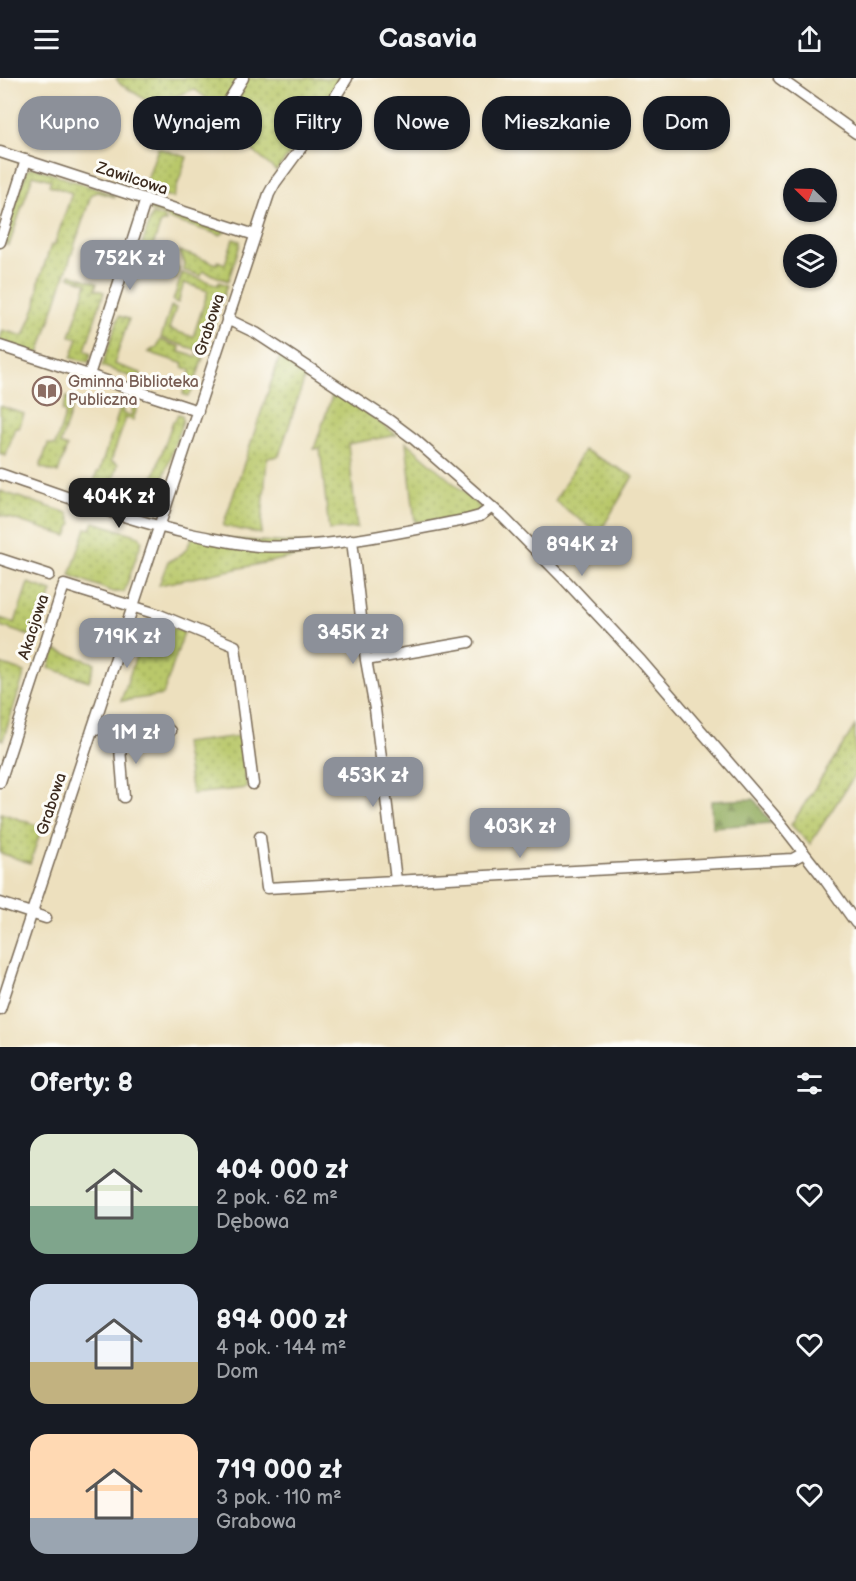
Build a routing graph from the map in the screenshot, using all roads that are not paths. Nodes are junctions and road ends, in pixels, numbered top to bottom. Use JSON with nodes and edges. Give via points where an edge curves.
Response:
{"nodes":[{"id":1,"x":243,"y":78,"type":"edge"},
{"id":2,"x":347,"y":78,"type":"edge"},
{"id":3,"x":778,"y":78,"type":"edge"},
{"id":4,"x":232,"y":96,"type":"edge"},
{"id":5,"x":856,"y":133,"type":"edge"},
{"id":6,"x":0,"y":152,"type":"edge"},
{"id":7,"x":26,"y":160,"type":"junction"},
{"id":8,"x":146,"y":199,"type":"junction"},
{"id":9,"x":255,"y":235,"type":"junction"},
{"id":10,"x":0,"y":242,"type":"edge"},
{"id":11,"x":227,"y":320,"type":"junction"},
{"id":12,"x":0,"y":346,"type":"edge"},
{"id":13,"x":89,"y":375,"type":"junction"},
{"id":14,"x":198,"y":411,"type":"junction"},
{"id":15,"x":0,"y":474,"type":"edge"},
{"id":16,"x":492,"y":507,"type":"junction"},
{"id":17,"x":159,"y":527,"type":"junction"},
{"id":18,"x":352,"y":540,"type":"junction"},
{"id":19,"x":0,"y":559,"type":"edge"},
{"id":20,"x":49,"y":575,"type":"dead end"},
{"id":21,"x":133,"y":607,"type":"junction"},
{"id":22,"x":469,"y":642,"type":"dead end"},
{"id":23,"x":366,"y":660,"type":"junction"},
{"id":24,"x":93,"y":727,"type":"junction"},
{"id":25,"x":170,"y":730,"type":"dead end"},
{"id":26,"x":119,"y":736,"type":"junction"},
{"id":27,"x":0,"y":782,"type":"edge"},
{"id":28,"x":253,"y":784,"type":"dead end"},
{"id":29,"x":124,"y":797,"type":"dead end"},
{"id":30,"x":260,"y":837,"type":"dead end"},
{"id":31,"x":804,"y":853,"type":"junction"},
{"id":32,"x":396,"y":880,"type":"junction"},
{"id":33,"x":0,"y":903,"type":"edge"},
{"id":34,"x":32,"y":914,"type":"junction"},
{"id":35,"x":46,"y":918,"type":"dead end"},
{"id":36,"x":856,"y":923,"type":"edge"},
{"id":37,"x":0,"y":1009,"type":"edge"}],
"edges":[{"from":1,"to":4,"type":"street"},
{"from":2,"to":9,"type":"street","name":"Grabowa","via":[[273,187]]},
{"from":3,"to":5,"type":"street"},
{"from":6,"to":7,"type":"street","name":"Zawilcowa"},
{"from":7,"to":8,"type":"street","name":"Zawilcowa"},
{"from":7,"to":10,"type":"street"},
{"from":8,"to":9,"type":"street","name":"Zawilcowa"},
{"from":8,"to":13,"type":"street"},
{"from":9,"to":11,"type":"street","name":"Grabowa"},
{"from":11,"to":14,"type":"street","name":"Grabowa"},
{"from":11,"to":16,"type":"street","via":[[256,333],[390,421]]},
{"from":12,"to":13,"type":"street"},
{"from":13,"to":14,"type":"street"},
{"from":14,"to":17,"type":"street","name":"Grabowa"},
{"from":15,"to":17,"type":"street"},
{"from":16,"to":18,"type":"street","via":[[465,520]]},
{"from":16,"to":31,"type":"street","via":[[641,661]]},
{"from":17,"to":18,"type":"street","via":[[258,546]]},
{"from":17,"to":21,"type":"street","name":"Grabowa"},
{"from":18,"to":23,"type":"street"},
{"from":19,"to":20,"type":"street"},
{"from":21,"to":24,"type":"street","name":"Grabowa"},
{"from":21,"to":27,"type":"street","name":"Akacjowa","via":[[64,585]]},
{"from":21,"to":28,"type":"street","via":[[236,648]]},
{"from":22,"to":23,"type":"street"},
{"from":23,"to":32,"type":"street"},
{"from":24,"to":26,"type":"street"},
{"from":24,"to":34,"type":"street","name":"Grabowa"},
{"from":25,"to":26,"type":"street"},
{"from":26,"to":29,"type":"street"},
{"from":30,"to":32,"type":"street","via":[[267,888]]},
{"from":31,"to":32,"type":"street","via":[[793,859]]},
{"from":31,"to":36,"type":"street"},
{"from":33,"to":34,"type":"street"},
{"from":34,"to":35,"type":"street"},
{"from":34,"to":37,"type":"street","name":"Grabowa"}]}
